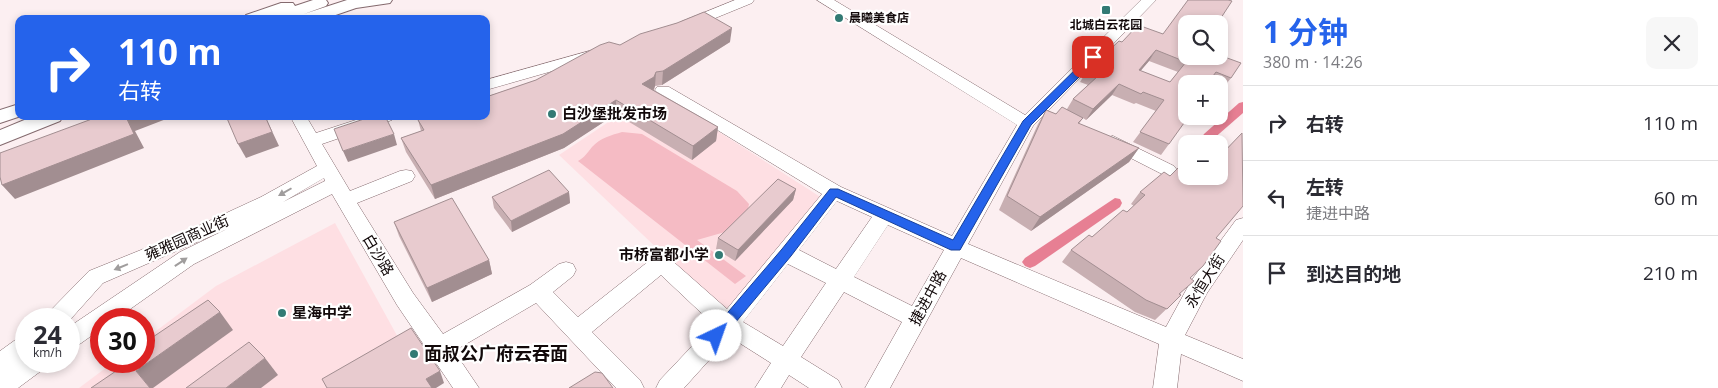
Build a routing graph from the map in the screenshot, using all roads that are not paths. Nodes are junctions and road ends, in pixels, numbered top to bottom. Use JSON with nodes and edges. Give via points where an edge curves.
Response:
{"nodes":[{"id":1,"x":331,"y":0,"type":"edge"},
{"id":2,"x":384,"y":0,"type":"edge"},
{"id":3,"x":747,"y":0,"type":"edge"},
{"id":4,"x":824,"y":0,"type":"edge"},
{"id":5,"x":1149,"y":0,"type":"edge"},
{"id":6,"x":355,"y":1,"type":"edge"},
{"id":7,"x":311,"y":6,"type":"edge"},
{"id":8,"x":270,"y":15,"type":"edge"},
{"id":9,"x":285,"y":15,"type":"edge"},
{"id":10,"x":340,"y":15,"type":"edge"},
{"id":11,"x":670,"y":32,"type":"edge"},
{"id":12,"x":605,"y":51,"type":"edge"},
{"id":13,"x":490,"y":84,"type":"edge"},
{"id":14,"x":662,"y":90,"type":"dead end"},
{"id":15,"x":15,"y":102,"type":"edge"},
{"id":16,"x":1043,"y":107,"type":"junction"},
{"id":17,"x":0,"y":108,"type":"edge"},
{"id":18,"x":15,"y":111,"type":"edge"},
{"id":19,"x":1059,"y":116,"type":"edge"},
{"id":20,"x":0,"y":117,"type":"edge"},
{"id":21,"x":22,"y":120,"type":"edge"},
{"id":22,"x":43,"y":120,"type":"edge"},
{"id":23,"x":300,"y":120,"type":"edge"},
{"id":24,"x":374,"y":120,"type":"edge"},
{"id":25,"x":1026,"y":123,"type":"junction"},
{"id":26,"x":0,"y":129,"type":"edge"},
{"id":27,"x":1101,"y":136,"type":"edge"},
{"id":28,"x":0,"y":138,"type":"edge"},
{"id":29,"x":312,"y":141,"type":"junction"},
{"id":30,"x":1168,"y":170,"type":"dead end"},
{"id":31,"x":406,"y":176,"type":"dead end"},
{"id":32,"x":336,"y":184,"type":"junction"},
{"id":33,"x":834,"y":192,"type":"junction"},
{"id":34,"x":884,"y":214,"type":"junction"},
{"id":35,"x":1243,"y":225,"type":"edge"},
{"id":36,"x":956,"y":247,"type":"junction"},
{"id":37,"x":786,"y":253,"type":"junction"},
{"id":38,"x":566,"y":270,"type":"dead end"},
{"id":39,"x":840,"y":281,"type":"junction"},
{"id":40,"x":538,"y":291,"type":"junction"},
{"id":41,"x":67,"y":308,"type":"edge"},
{"id":42,"x":917,"y":319,"type":"junction"},
{"id":43,"x":728,"y":324,"type":"junction"},
{"id":44,"x":577,"y":330,"type":"junction"},
{"id":45,"x":80,"y":331,"type":"edge"},
{"id":46,"x":1171,"y":340,"type":"junction"},
{"id":47,"x":438,"y":348,"type":"junction"},
{"id":48,"x":15,"y":353,"type":"edge"},
{"id":49,"x":786,"y":360,"type":"junction"},
{"id":50,"x":0,"y":364,"type":"edge"},
{"id":51,"x":1243,"y":370,"type":"edge"},
{"id":52,"x":20,"y":373,"type":"edge"},
{"id":53,"x":0,"y":387,"type":"edge"},
{"id":54,"x":467,"y":388,"type":"edge"},
{"id":55,"x":632,"y":388,"type":"edge"},
{"id":56,"x":668,"y":388,"type":"edge"},
{"id":57,"x":767,"y":388,"type":"edge"},
{"id":58,"x":830,"y":388,"type":"edge"},
{"id":59,"x":877,"y":388,"type":"edge"},
{"id":60,"x":1165,"y":388,"type":"edge"}],
"edges":[{"from":1,"to":7,"type":"main road"},
{"from":2,"to":6,"type":"main road"},
{"from":2,"to":10,"type":"main road"},
{"from":3,"to":11,"type":"street"},
{"from":4,"to":25,"type":"street"},
{"from":5,"to":16,"type":"street","name":"捷进中路"},
{"from":6,"to":7,"type":"main road"},
{"from":7,"to":8,"type":"main road"},
{"from":7,"to":9,"type":"main road"},
{"from":12,"to":13,"type":"street"},
{"from":14,"to":33,"type":"street"},
{"from":15,"to":17,"type":"main road"},
{"from":16,"to":19,"type":"street"},
{"from":16,"to":25,"type":"street","name":"捷进中路"},
{"from":18,"to":20,"type":"main road"},
{"from":21,"to":26,"type":"main road"},
{"from":22,"to":28,"type":"main road"},
{"from":23,"to":29,"type":"street","name":"白沙路"},
{"from":24,"to":29,"type":"street"},
{"from":25,"to":36,"type":"street","name":"捷进中路"},
{"from":27,"to":30,"type":"street"},
{"from":29,"to":32,"type":"street","name":"白沙路"},
{"from":31,"to":32,"type":"street"},
{"from":32,"to":41,"type":"street","name":"雍雅园商业街","one_way":true,"via":[[259,206],[96,277]]},
{"from":45,"to":32,"type":"street","name":"雍雅园商业街","one_way":true,"via":[[187,258]]},
{"from":32,"to":47,"type":"street","name":"白沙路"},
{"from":33,"to":34,"type":"street"},
{"from":33,"to":37,"type":"street"},
{"from":34,"to":36,"type":"street"},
{"from":34,"to":39,"type":"street"},
{"from":35,"to":46,"type":"street","name":"永恒大街","via":[[1199,286]]},
{"from":36,"to":42,"type":"street","name":"捷进中路"},
{"from":36,"to":46,"type":"street"},
{"from":37,"to":39,"type":"street"},
{"from":37,"to":43,"type":"street"},
{"from":38,"to":40,"type":"street"},
{"from":39,"to":42,"type":"street"},
{"from":39,"to":49,"type":"street"},
{"from":40,"to":44,"type":"street"},
{"from":40,"to":47,"type":"street"},
{"from":42,"to":59,"type":"street","name":"捷进中路"},
{"from":43,"to":44,"type":"street","via":[[661,263]]},
{"from":43,"to":49,"type":"street"},
{"from":43,"to":56,"type":"street"},
{"from":44,"to":55,"type":"street"},
{"from":46,"to":51,"type":"street"},
{"from":46,"to":60,"type":"street"},
{"from":47,"to":54,"type":"street","name":"白沙路"},
{"from":48,"to":50,"type":"street"},
{"from":49,"to":57,"type":"street"},
{"from":49,"to":58,"type":"street"},
{"from":52,"to":53,"type":"street"}]}
